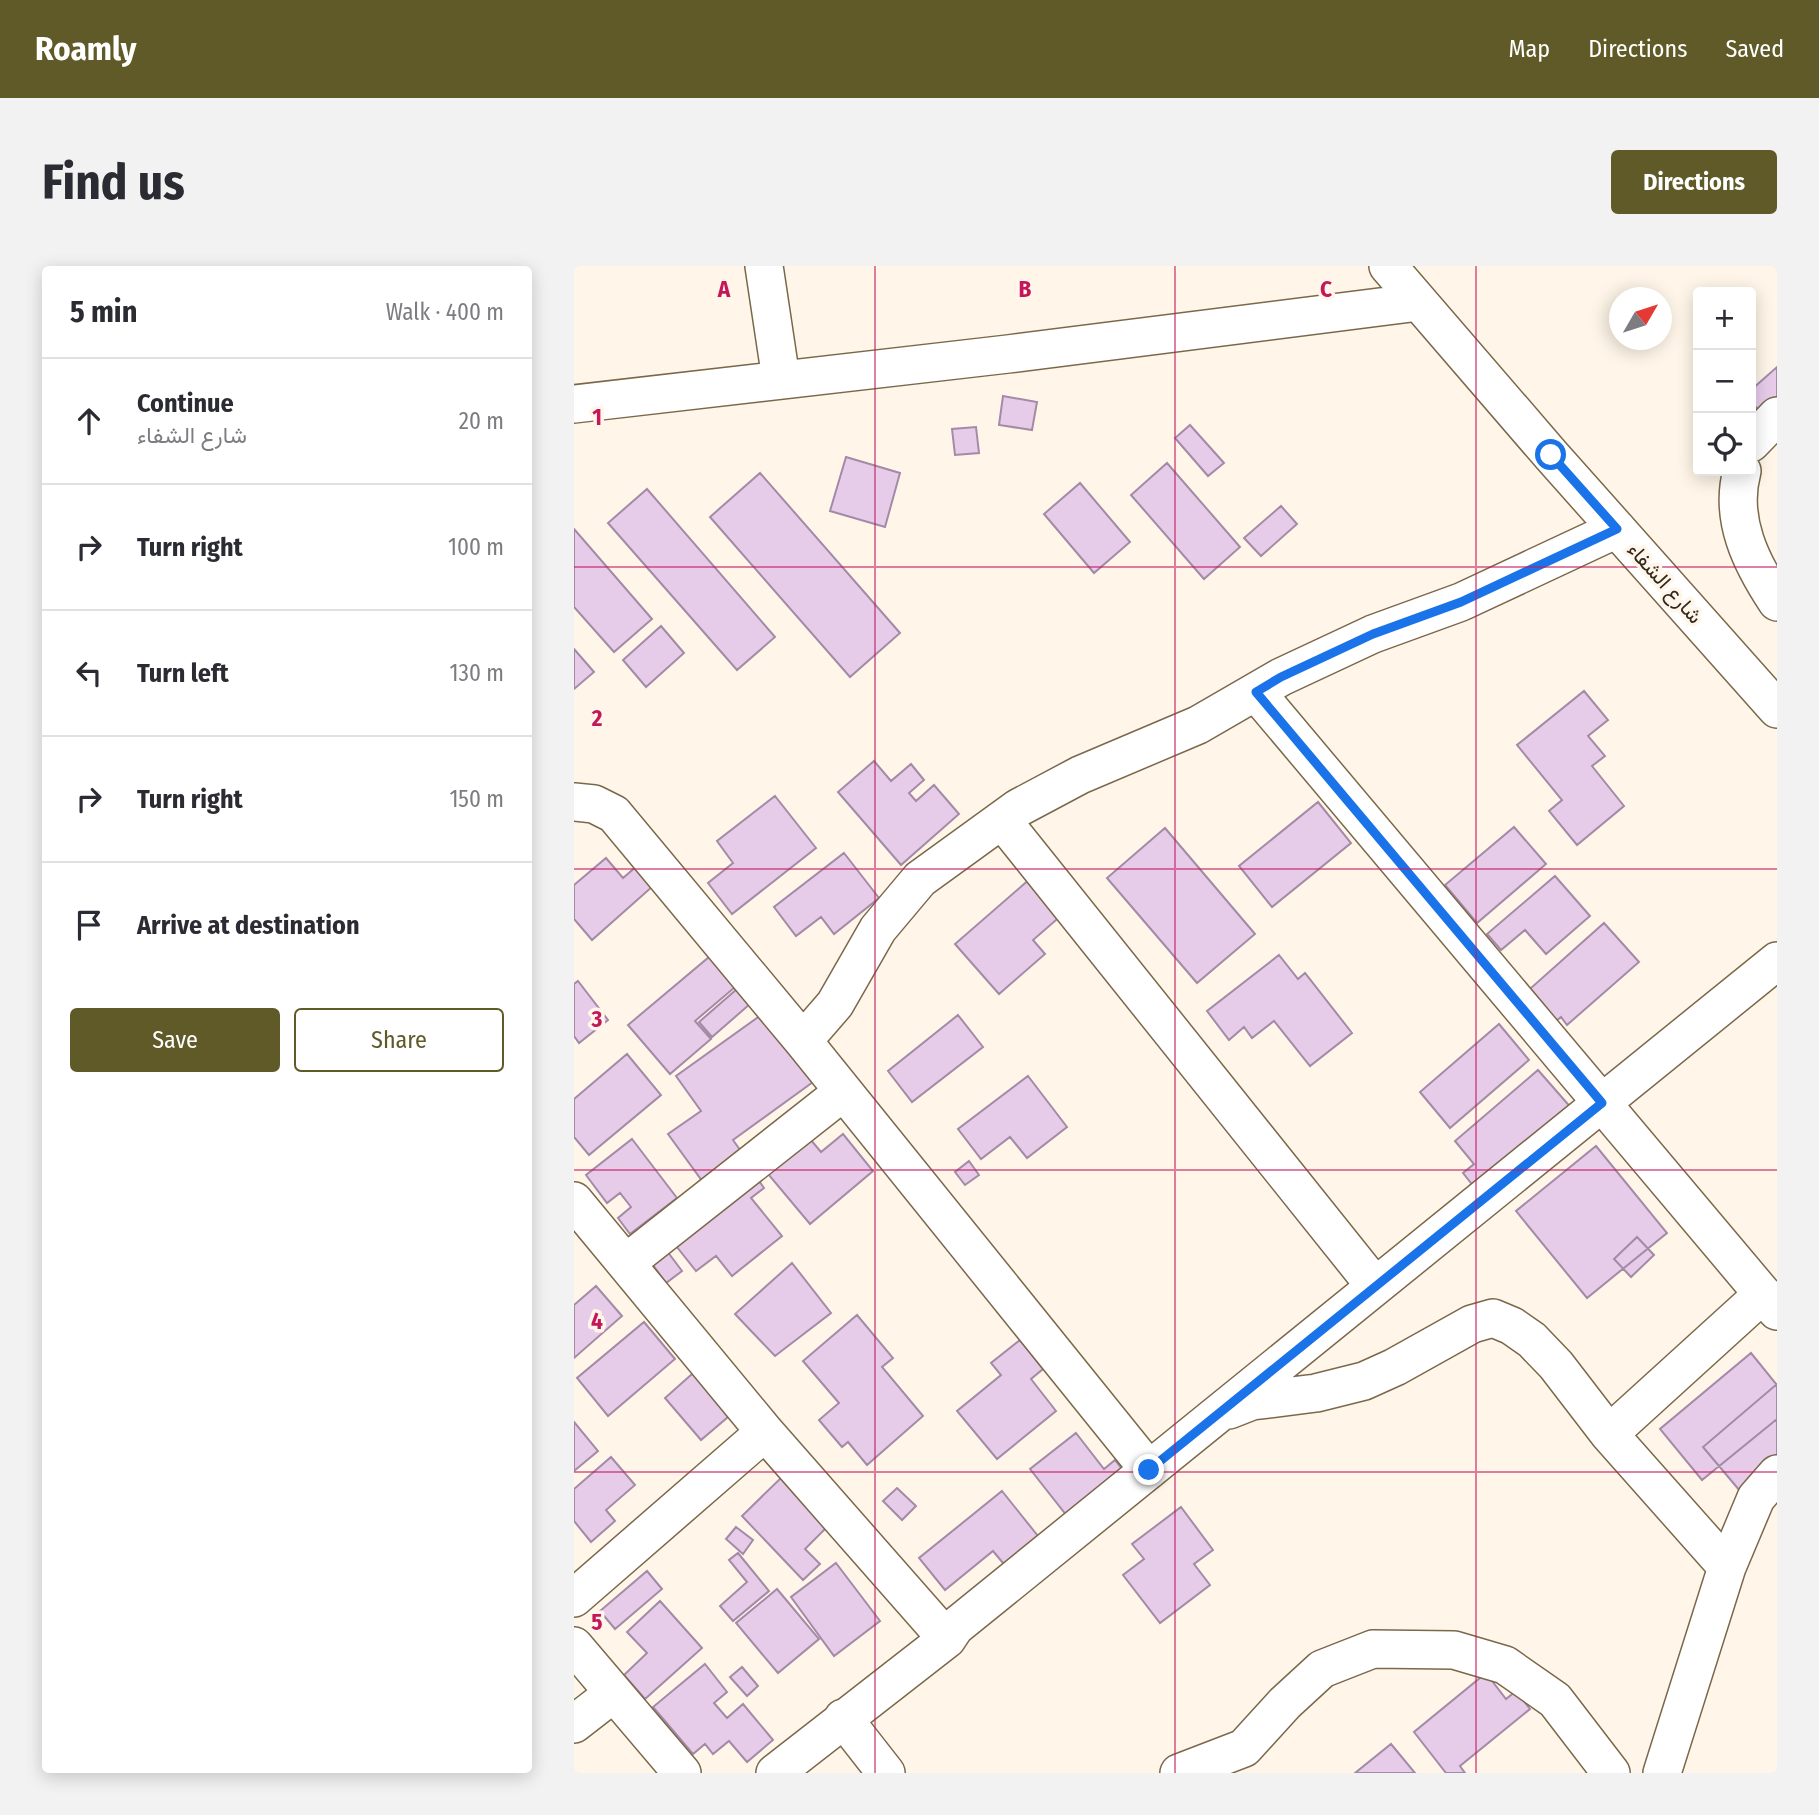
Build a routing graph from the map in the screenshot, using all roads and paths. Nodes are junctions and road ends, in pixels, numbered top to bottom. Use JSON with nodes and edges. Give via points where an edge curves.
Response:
{"nodes":[{"id":1,"x":764,"y":266,"type":"edge"},
{"id":2,"x":1388,"y":266,"type":"edge"},
{"id":3,"x":1419,"y":302,"type":"junction"},
{"id":4,"x":781,"y":379,"type":"junction"},
{"id":5,"x":574,"y":404,"type":"edge"},
{"id":6,"x":1777,"y":416,"type":"edge"},
{"id":7,"x":1756,"y":438,"type":"edge"},
{"id":8,"x":1741,"y":476,"type":"edge"},
{"id":9,"x":1617,"y":529,"type":"junction"},
{"id":10,"x":1777,"y":602,"type":"edge"},
{"id":11,"x":1256,"y":692,"type":"junction"},
{"id":12,"x":1777,"y":709,"type":"edge"},
{"id":13,"x":574,"y":803,"type":"edge"},
{"id":14,"x":1002,"y":820,"type":"junction"},
{"id":15,"x":1777,"y":961,"type":"edge"},
{"id":16,"x":803,"y":1041,"type":"junction"},
{"id":17,"x":843,"y":1092,"type":"junction"},
{"id":18,"x":1602,"y":1103,"type":"junction"},
{"id":19,"x":574,"y":1201,"type":"edge"},
{"id":20,"x":626,"y":1263,"type":"junction"},
{"id":21,"x":1375,"y":1286,"type":"junction"},
{"id":22,"x":1770,"y":1303,"type":"edge"},
{"id":23,"x":1218,"y":1414,"type":"junction"},
{"id":24,"x":765,"y":1432,"type":"junction"},
{"id":25,"x":1609,"y":1434,"type":"junction"},
{"id":26,"x":1149,"y":1470,"type":"junction"},
{"id":27,"x":1770,"y":1499,"type":"edge"},
{"id":28,"x":1727,"y":1567,"type":"junction"},
{"id":29,"x":574,"y":1598,"type":"edge"},
{"id":30,"x":947,"y":1639,"type":"junction"},
{"id":31,"x":574,"y":1646,"type":"edge"},
{"id":32,"x":614,"y":1693,"type":"junction"},
{"id":33,"x":843,"y":1718,"type":"junction"},
{"id":34,"x":574,"y":1724,"type":"edge"},
{"id":35,"x":1254,"y":1760,"type":"edge"},
{"id":36,"x":682,"y":1773,"type":"edge"},
{"id":37,"x":775,"y":1773,"type":"edge"},
{"id":38,"x":886,"y":1773,"type":"edge"},
{"id":39,"x":1179,"y":1773,"type":"edge"},
{"id":40,"x":1611,"y":1773,"type":"edge"},
{"id":41,"x":1662,"y":1773,"type":"edge"}],
"edges":[{"from":1,"to":4,"type":"street"},
{"from":2,"to":3,"type":"street","name":"شارع الشفاء"},
{"from":3,"to":4,"type":"street"},
{"from":3,"to":9,"type":"street","name":"شارع الشفاء"},
{"from":4,"to":5,"type":"street"},
{"from":6,"to":7,"type":"street"},
{"from":8,"to":10,"type":"street","via":[[1741,531],[1752,563]]},
{"from":9,"to":11,"type":"street","via":[[1461,602],[1373,634]]},
{"from":9,"to":12,"type":"street","name":"شارع الشفاء"},
{"from":11,"to":14,"type":"street","via":[[1198,725],[1080,775]]},
{"from":11,"to":18,"type":"street"},
{"from":13,"to":16,"type":"street","via":[[594,804],[614,814]]},
{"from":14,"to":16,"type":"street","via":[[920,879],[878,929],[835,1004]]},
{"from":14,"to":21,"type":"street"},
{"from":15,"to":18,"type":"street"},
{"from":16,"to":17,"type":"street"},
{"from":17,"to":20,"type":"street"},
{"from":17,"to":26,"type":"street"},
{"from":18,"to":21,"type":"street"},
{"from":18,"to":22,"type":"street"},
{"from":19,"to":20,"type":"street"},
{"from":20,"to":24,"type":"street"},
{"from":21,"to":23,"type":"street"},
{"from":22,"to":25,"type":"street"},
{"from":23,"to":25,"type":"street","via":[[1252,1401],[1316,1394],[1364,1381],[1472,1324],[1493,1318],[1532,1340]]},
{"from":23,"to":26,"type":"street"},
{"from":24,"to":29,"type":"street"},
{"from":24,"to":30,"type":"street"},
{"from":25,"to":28,"type":"street"},
{"from":26,"to":30,"type":"street","via":[[955,1627]]},
{"from":27,"to":28,"type":"street"},
{"from":28,"to":41,"type":"street"},
{"from":30,"to":33,"type":"street"},
{"from":31,"to":32,"type":"street"},
{"from":32,"to":34,"type":"street"},
{"from":32,"to":36,"type":"street"},
{"from":33,"to":37,"type":"street"},
{"from":33,"to":38,"type":"street"},
{"from":35,"to":39,"type":"street"},
{"from":35,"to":40,"type":"street","via":[[1285,1703],[1322,1669],[1373,1650],[1454,1650],[1505,1665],[1555,1700]]}]}
